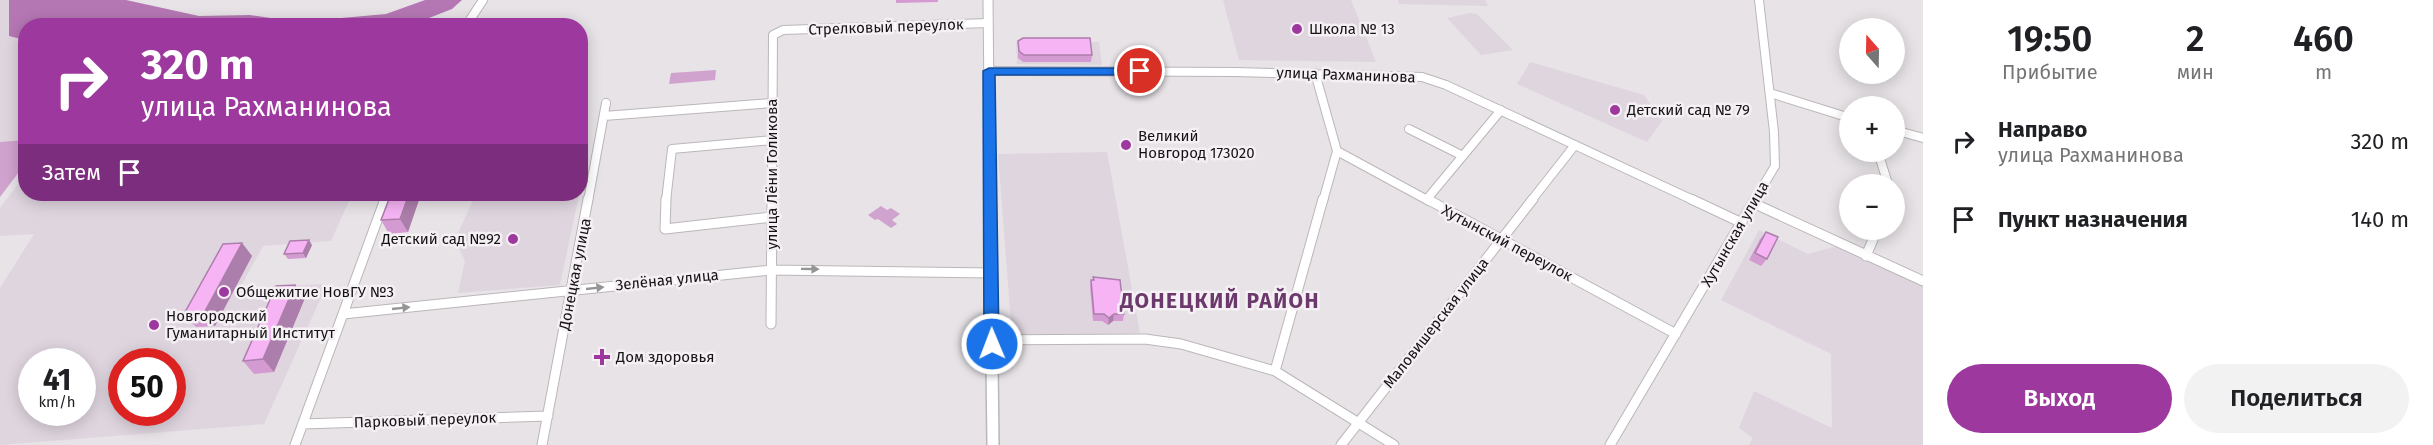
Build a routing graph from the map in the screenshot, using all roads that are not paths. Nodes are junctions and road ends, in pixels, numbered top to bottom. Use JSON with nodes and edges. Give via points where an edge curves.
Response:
{"nodes":[{"id":1,"x":483,"y":0,"type":"edge"},
{"id":2,"x":988,"y":0,"type":"edge"},
{"id":3,"x":1759,"y":0,"type":"edge"},
{"id":4,"x":471,"y":18,"type":"edge"},
{"id":5,"x":988,"y":24,"type":"junction"},
{"id":6,"x":783,"y":30,"type":"joint"},
{"id":7,"x":989,"y":71,"type":"junction"},
{"id":8,"x":1315,"y":73,"type":"junction"},
{"id":9,"x":1770,"y":93,"type":"junction"},
{"id":10,"x":606,"y":103,"type":"dead end"},
{"id":11,"x":772,"y":104,"type":"junction"},
{"id":12,"x":1501,"y":110,"type":"junction"},
{"id":13,"x":1839,"y":115,"type":"edge"},
{"id":14,"x":604,"y":116,"type":"junction"},
{"id":15,"x":1409,"y":129,"type":"dead end"},
{"id":16,"x":1905,"y":133,"type":"edge"},
{"id":17,"x":1923,"y":138,"type":"edge"},
{"id":18,"x":773,"y":140,"type":"junction"},
{"id":19,"x":1575,"y":145,"type":"junction"},
{"id":20,"x":1337,"y":152,"type":"junction"},
{"id":21,"x":1463,"y":156,"type":"junction"},
{"id":22,"x":1427,"y":199,"type":"junction"},
{"id":23,"x":384,"y":201,"type":"edge"},
{"id":24,"x":1753,"y":203,"type":"junction"},
{"id":25,"x":772,"y":217,"type":"junction"},
{"id":26,"x":1742,"y":223,"type":"junction"},
{"id":27,"x":1501,"y":240,"type":"junction"},
{"id":28,"x":1873,"y":240,"type":"edge"},
{"id":29,"x":1866,"y":256,"type":"junction"},
{"id":30,"x":771,"y":270,"type":"junction"},
{"id":31,"x":991,"y":273,"type":"junction"},
{"id":32,"x":1923,"y":281,"type":"edge"},
{"id":33,"x":573,"y":290,"type":"junction"},
{"id":34,"x":343,"y":314,"type":"junction"},
{"id":35,"x":771,"y":324,"type":"dead end"},
{"id":36,"x":1676,"y":334,"type":"junction"},
{"id":37,"x":992,"y":340,"type":"junction"},
{"id":38,"x":1275,"y":370,"type":"junction"},
{"id":39,"x":548,"y":416,"type":"junction"},
{"id":40,"x":1359,"y":422,"type":"junction"},
{"id":41,"x":303,"y":424,"type":"junction"},
{"id":42,"x":295,"y":445,"type":"edge"},
{"id":43,"x":542,"y":445,"type":"edge"},
{"id":44,"x":993,"y":445,"type":"edge"},
{"id":45,"x":1341,"y":445,"type":"edge"},
{"id":46,"x":1394,"y":445,"type":"edge"},
{"id":47,"x":1610,"y":445,"type":"edge"}],
"edges":[{"from":1,"to":4,"type":"street"},
{"from":2,"to":5,"type":"main road"},
{"from":3,"to":9,"type":"street","name":"Хутынская улица"},
{"from":5,"to":6,"type":"street","name":"Стрелковый переулок"},
{"from":5,"to":7,"type":"main road"},
{"from":6,"to":11,"type":"street","name":"улица Лёни Голикова","via":[[772,38]]},
{"from":7,"to":8,"type":"street","name":"улица Рахманинова"},
{"from":7,"to":31,"type":"main road"},
{"from":8,"to":12,"type":"street","name":"улица Рахманинова","via":[[1422,77]]},
{"from":8,"to":20,"type":"street"},
{"from":9,"to":13,"type":"street"},
{"from":9,"to":24,"type":"street","name":"Хутынская улица","via":[[1775,166]]},
{"from":10,"to":14,"type":"street","name":"Донецкая улица"},
{"from":11,"to":14,"type":"street"},
{"from":11,"to":18,"type":"street","name":"улица Лёни Голикова"},
{"from":12,"to":19,"type":"street","name":"улица Рахманинова"},
{"from":12,"to":21,"type":"street"},
{"from":14,"to":33,"type":"street","name":"Донецкая улица"},
{"from":15,"to":21,"type":"street"},
{"from":16,"to":17,"type":"street"},
{"from":18,"to":25,"type":"street","name":"улица Лёни Голикова"},
{"from":18,"to":25,"type":"street","via":[[672,149],[665,229]]},
{"from":19,"to":26,"type":"street","name":"улица Рахманинова"},
{"from":19,"to":27,"type":"street","name":"Маловишерская улица"},
{"from":20,"to":22,"type":"street","name":"Хутынский переулок"},
{"from":20,"to":38,"type":"street"},
{"from":21,"to":22,"type":"street"},
{"from":22,"to":27,"type":"street","name":"Хутынский переулок"},
{"from":23,"to":34,"type":"street"},
{"from":24,"to":26,"type":"street","name":"Хутынская улица"},
{"from":24,"to":29,"type":"street"},
{"from":25,"to":30,"type":"street","name":"улица Лёни Голикова"},
{"from":26,"to":36,"type":"street","name":"Хутынская улица"},
{"from":27,"to":36,"type":"street","name":"Хутынский переулок"},
{"from":27,"to":40,"type":"street","name":"Маловишерская улица"},
{"from":28,"to":29,"type":"street"},
{"from":29,"to":32,"type":"street"},
{"from":30,"to":31,"type":"street","name":"Зелёная улица","one_way":true},
{"from":33,"to":30,"type":"street","name":"Зелёная улица","one_way":true},
{"from":30,"to":35,"type":"street","name":"улица Лёни Голикова"},
{"from":31,"to":37,"type":"main road"},
{"from":34,"to":33,"type":"street","name":"Зелёная улица","one_way":true},
{"from":33,"to":39,"type":"street","name":"Донецкая улица"},
{"from":34,"to":41,"type":"street"},
{"from":36,"to":47,"type":"street","name":"Хутынская улица"},
{"from":37,"to":38,"type":"street","via":[[1156,339]]},
{"from":37,"to":44,"type":"main road"},
{"from":38,"to":40,"type":"street"},
{"from":39,"to":41,"type":"street","name":"Парковый переулок"},
{"from":39,"to":43,"type":"street","name":"Донецкая улица"},
{"from":40,"to":45,"type":"street","name":"Маловишерская улица"},
{"from":40,"to":46,"type":"street"},
{"from":41,"to":42,"type":"street"}]}
